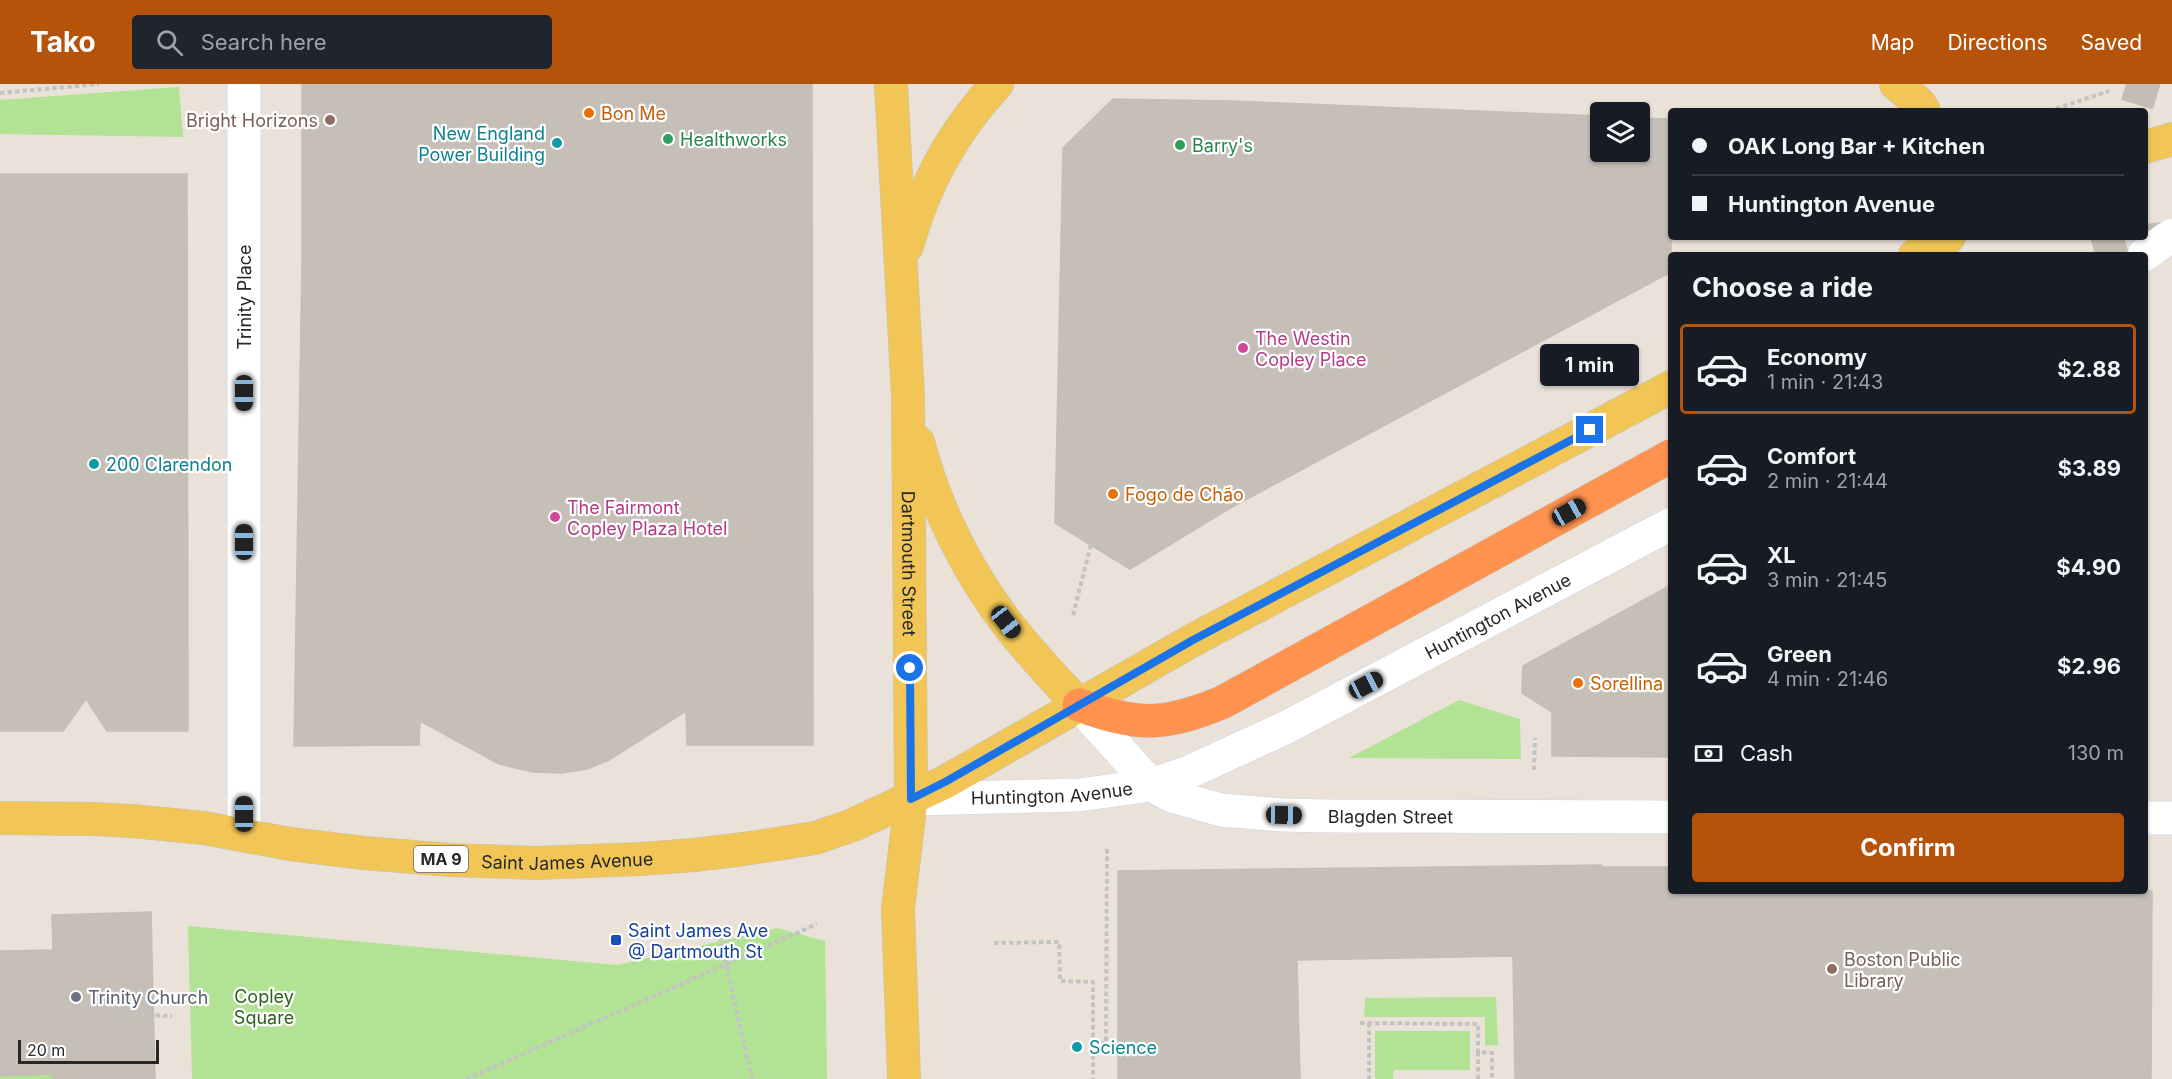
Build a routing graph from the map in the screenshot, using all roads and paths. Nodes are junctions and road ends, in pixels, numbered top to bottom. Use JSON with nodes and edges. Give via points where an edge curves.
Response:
{"nodes":[{"id":1,"x":99,"y":84,"type":"edge"},
{"id":2,"x":244,"y":84,"type":"edge"},
{"id":3,"x":891,"y":84,"type":"edge"},
{"id":4,"x":997,"y":84,"type":"edge"},
{"id":5,"x":1896,"y":84,"type":"edge"},
{"id":6,"x":2109,"y":91,"type":"dead end"},
{"id":7,"x":0,"y":93,"type":"edge"},
{"id":8,"x":1922,"y":108,"type":"edge"},
{"id":9,"x":2058,"y":108,"type":"edge"},
{"id":10,"x":2172,"y":139,"type":"edge"},
{"id":11,"x":2148,"y":146,"type":"edge"},
{"id":12,"x":2172,"y":235,"type":"edge"},
{"id":13,"x":1920,"y":240,"type":"edge"},
{"id":14,"x":1943,"y":240,"type":"edge"},
{"id":15,"x":1910,"y":252,"type":"edge"},
{"id":16,"x":1921,"y":252,"type":"edge"},
{"id":17,"x":2148,"y":252,"type":"edge"},
{"id":18,"x":901,"y":270,"type":"junction"},
{"id":19,"x":1668,"y":389,"type":"edge"},
{"id":20,"x":908,"y":396,"type":"junction"},
{"id":21,"x":1668,"y":458,"type":"edge"},
{"id":22,"x":1668,"y":526,"type":"edge"},
{"id":23,"x":1091,"y":544,"type":"dead end"},
{"id":24,"x":1073,"y":615,"type":"dead end"},
{"id":25,"x":1079,"y":705,"type":"junction"},
{"id":26,"x":1535,"y":738,"type":"dead end"},
{"id":27,"x":1534,"y":770,"type":"dead end"},
{"id":28,"x":1151,"y":784,"type":"junction"},
{"id":29,"x":911,"y":799,"type":"junction"},
{"id":30,"x":1668,"y":817,"type":"edge"},
{"id":31,"x":0,"y":818,"type":"edge"},
{"id":32,"x":2148,"y":818,"type":"edge"},
{"id":33,"x":2172,"y":818,"type":"edge"},
{"id":34,"x":244,"y":834,"type":"junction"},
{"id":35,"x":1107,"y":848,"type":"dead end"},
{"id":36,"x":817,"y":924,"type":"dead end"},
{"id":37,"x":718,"y":929,"type":"dead end"},
{"id":38,"x":994,"y":943,"type":"dead end"},
{"id":39,"x":727,"y":964,"type":"junction"},
{"id":40,"x":118,"y":1014,"type":"dead end"},
{"id":41,"x":172,"y":1016,"type":"dead end"},
{"id":42,"x":1360,"y":1023,"type":"dead end"},
{"id":43,"x":1369,"y":1023,"type":"junction"},
{"id":44,"x":1093,"y":1043,"type":"junction"},
{"id":45,"x":1478,"y":1052,"type":"junction"},
{"id":46,"x":466,"y":1079,"type":"edge"},
{"id":47,"x":752,"y":1079,"type":"edge"},
{"id":48,"x":904,"y":1079,"type":"edge"},
{"id":49,"x":1093,"y":1079,"type":"edge"},
{"id":50,"x":1369,"y":1079,"type":"edge"},
{"id":51,"x":1478,"y":1079,"type":"edge"},
{"id":52,"x":1492,"y":1079,"type":"edge"}],
"edges":[{"from":1,"to":7,"type":"path"},
{"from":2,"to":34,"type":"street","name":"Trinity Place"},
{"from":3,"to":18,"type":"main road","name":"Dartmouth Street"},
{"from":4,"to":18,"type":"main road","via":[[973,110],[930,180]]},
{"from":5,"to":8,"type":"main road"},
{"from":6,"to":9,"type":"path"},
{"from":10,"to":11,"type":"main road"},
{"from":12,"to":17,"type":"street"},
{"from":13,"to":15,"type":"main road"},
{"from":14,"to":16,"type":"main road"},
{"from":18,"to":20,"type":"main road","name":"Dartmouth Street"},
{"from":19,"to":25,"type":"main road","name":"Huntington Avenue","number":"MA 9","via":[[1193,640]]},
{"from":20,"to":25,"type":"main road","via":[[923,463],[971,569],[1011,629]]},
{"from":20,"to":29,"type":"main road","name":"Dartmouth Street"},
{"from":21,"to":25,"type":"highway","via":[[1205,710],[1165,721],[1136,721]]},
{"from":22,"to":28,"type":"street","name":"Huntington Avenue","via":[[1285,728],[1218,760]]},
{"from":23,"to":24,"type":"path"},
{"from":25,"to":28,"type":"street","name":"Blagden Street"},
{"from":25,"to":29,"type":"main road","name":"Huntington Avenue","number":"MA 9"},
{"from":26,"to":27,"type":"path"},
{"from":28,"to":29,"type":"street","name":"Huntington Avenue","via":[[1079,795]]},
{"from":28,"to":30,"type":"street","name":"Blagden Street","via":[[1172,796],[1221,810],[1284,815]]},
{"from":29,"to":34,"type":"main road","name":"Saint James Avenue","number":"MA 9","via":[[815,838],[641,859],[536,863],[450,860],[336,850]]},
{"from":29,"to":48,"type":"main road","name":"Dartmouth Street","via":[[898,909]]},
{"from":31,"to":34,"type":"main road","name":"Saint James Avenue","number":"MA 9","via":[[132,821]]},
{"from":32,"to":33,"type":"street"},
{"from":35,"to":44,"type":"path","via":[[1106,1043]]},
{"from":36,"to":39,"type":"path"},
{"from":37,"to":39,"type":"path"},
{"from":38,"to":44,"type":"path","via":[[1059,942],[1060,981],[1093,982]]},
{"from":39,"to":46,"type":"path"},
{"from":39,"to":47,"type":"path"},
{"from":40,"to":41,"type":"path"},
{"from":42,"to":43,"type":"path"},
{"from":43,"to":45,"type":"path","via":[[1478,1024]]},
{"from":43,"to":50,"type":"path"},
{"from":44,"to":49,"type":"path"},
{"from":45,"to":51,"type":"path"},
{"from":45,"to":52,"type":"path","via":[[1492,1053]]}]}
